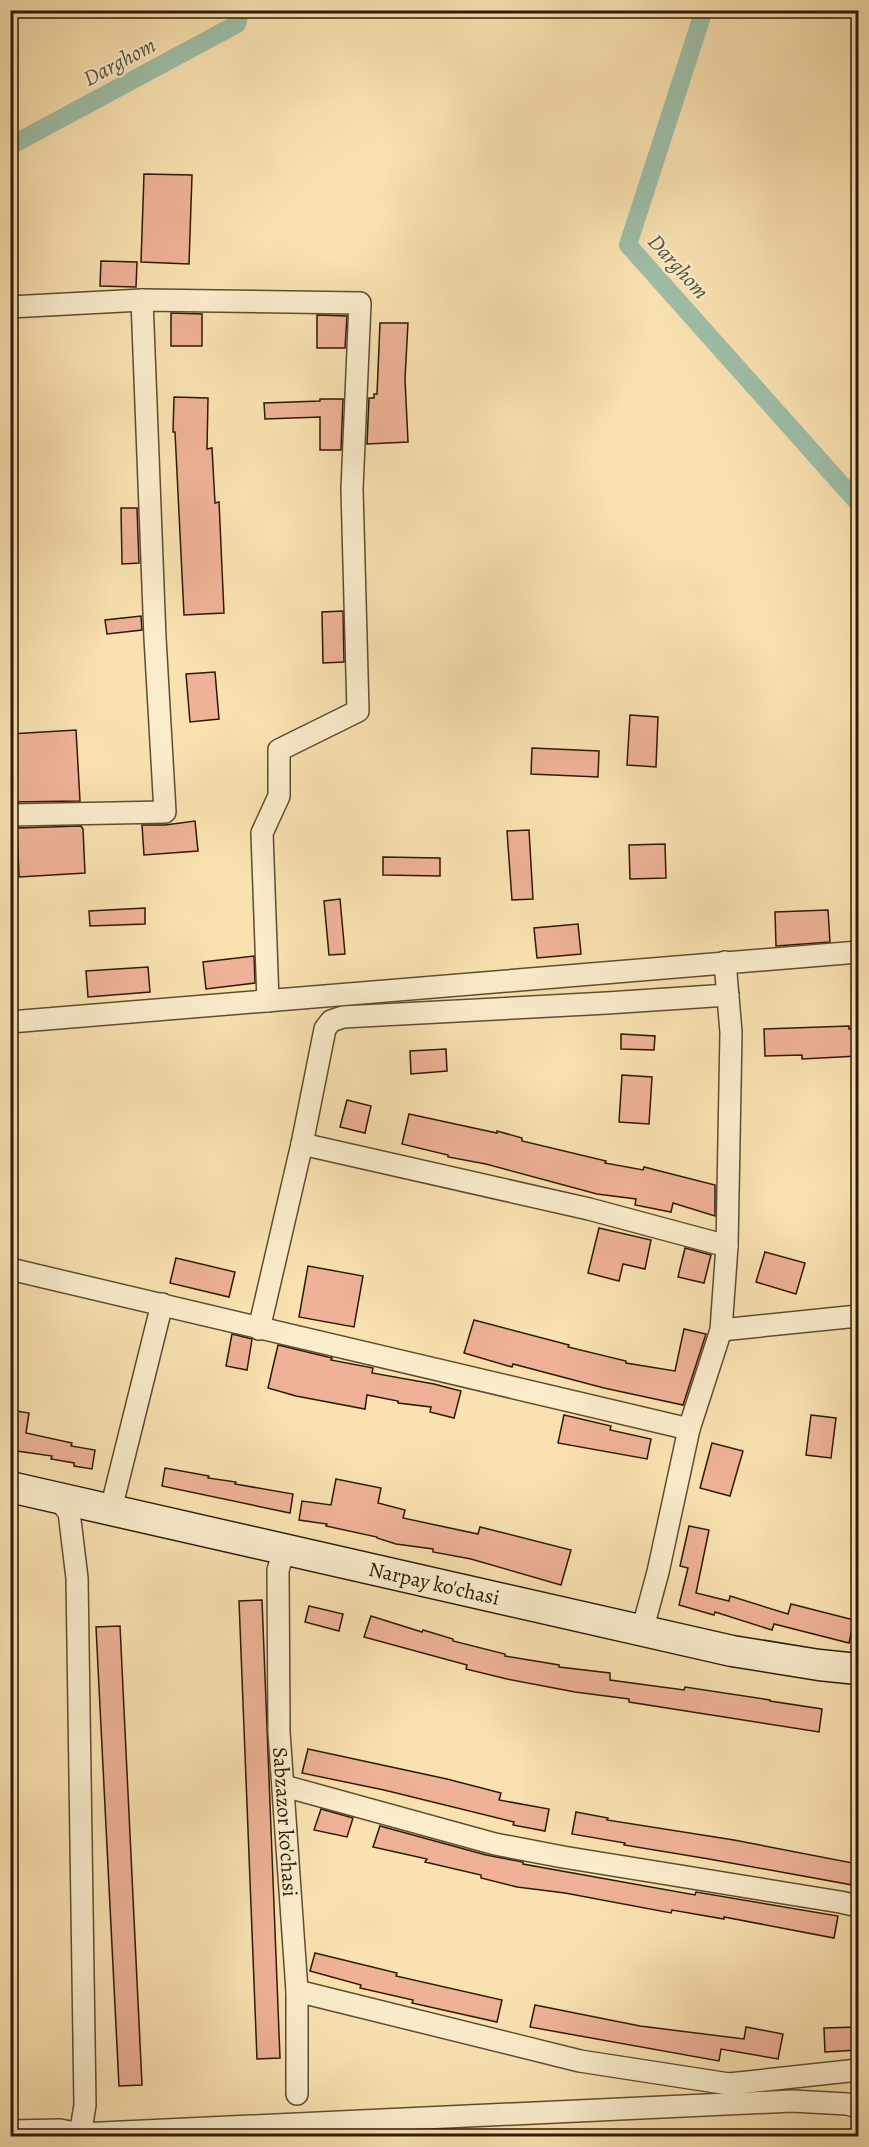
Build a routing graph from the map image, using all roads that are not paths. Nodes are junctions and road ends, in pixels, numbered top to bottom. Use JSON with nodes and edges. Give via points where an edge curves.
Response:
{"nodes":[{"id":1,"x":142,"y":300,"type":"junction"},
{"id":2,"x":10,"y":307,"type":"edge"},
{"id":3,"x":10,"y":815,"type":"edge"},
{"id":4,"x":858,"y":952,"type":"edge"},
{"id":5,"x":725,"y":962,"type":"junction"},
{"id":6,"x":728,"y":995,"type":"junction"},
{"id":7,"x":268,"y":1001,"type":"junction"},
{"id":8,"x":10,"y":1022,"type":"edge"},
{"id":9,"x":302,"y":1144,"type":"junction"},
{"id":10,"x":728,"y":1246,"type":"junction"},
{"id":11,"x":10,"y":1269,"type":"edge"},
{"id":12,"x":162,"y":1304,"type":"junction"},
{"id":13,"x":858,"y":1316,"type":"edge"},
{"id":14,"x":259,"y":1329,"type":"junction"},
{"id":15,"x":721,"y":1330,"type":"junction"},
{"id":16,"x":689,"y":1429,"type":"junction"},
{"id":17,"x":10,"y":1487,"type":"edge"},
{"id":18,"x":56,"y":1497,"type":"junction"},
{"id":19,"x":111,"y":1509,"type":"junction"},
{"id":20,"x":284,"y":1551,"type":"junction"},
{"id":21,"x":642,"y":1631,"type":"junction"},
{"id":22,"x":858,"y":1669,"type":"edge"},
{"id":23,"x":284,"y":1786,"type":"junction"},
{"id":24,"x":858,"y":1906,"type":"edge"},
{"id":25,"x":297,"y":1991,"type":"junction"},
{"id":26,"x":858,"y":2070,"type":"edge"},
{"id":27,"x":297,"y":2094,"type":"dead end"},
{"id":28,"x":858,"y":2107,"type":"edge"},
{"id":29,"x":10,"y":2131,"type":"edge"},
{"id":30,"x":80,"y":2135,"type":"edge"}],
"edges":[{"from":1,"to":2,"type":"street"},
{"from":1,"to":3,"type":"street","via":[[165,812]]},
{"from":1,"to":7,"type":"street","via":[[360,303],[352,489],[358,711],[279,750],[279,796],[262,833]]},
{"from":4,"to":5,"type":"street"},
{"from":5,"to":6,"type":"street"},
{"from":5,"to":7,"type":"street"},
{"from":6,"to":9,"type":"street","via":[[343,1017],[331,1021],[325,1029]]},
{"from":6,"to":10,"type":"street"},
{"from":7,"to":8,"type":"street"},
{"from":9,"to":10,"type":"street","via":[[590,1209]]},
{"from":9,"to":14,"type":"street"},
{"from":10,"to":15,"type":"street"},
{"from":11,"to":12,"type":"street"},
{"from":12,"to":14,"type":"street"},
{"from":12,"to":19,"type":"street"},
{"from":13,"to":15,"type":"street"},
{"from":14,"to":16,"type":"street"},
{"from":15,"to":16,"type":"street"},
{"from":16,"to":21,"type":"street"},
{"from":17,"to":18,"type":"street","name":"Narpay ko'chasi"},
{"from":18,"to":19,"type":"street","name":"Narpay ko'chasi"},
{"from":18,"to":30,"type":"street","via":[[69,1512],[77,1578],[85,2105]]},
{"from":19,"to":20,"type":"street","name":"Narpay ko'chasi"},
{"from":20,"to":21,"type":"street","name":"Narpay ko'chasi"},
{"from":20,"to":23,"type":"street","name":"Sabzazor ko'chasi","via":[[278,1570],[279,1732]]},
{"from":21,"to":22,"type":"street","name":"Narpay ko'chasi","via":[[732,1650]]},
{"from":23,"to":24,"type":"street","via":[[495,1844]]},
{"from":23,"to":25,"type":"street","name":"Sabzazor ko'chasi"},
{"from":25,"to":26,"type":"street","via":[[580,2061],[729,2084]]},
{"from":25,"to":27,"type":"street","name":"Sabzazor ko'chasi"},
{"from":28,"to":30,"type":"street","via":[[792,2101]]},
{"from":29,"to":30,"type":"street","via":[[60,2130]]}]}
